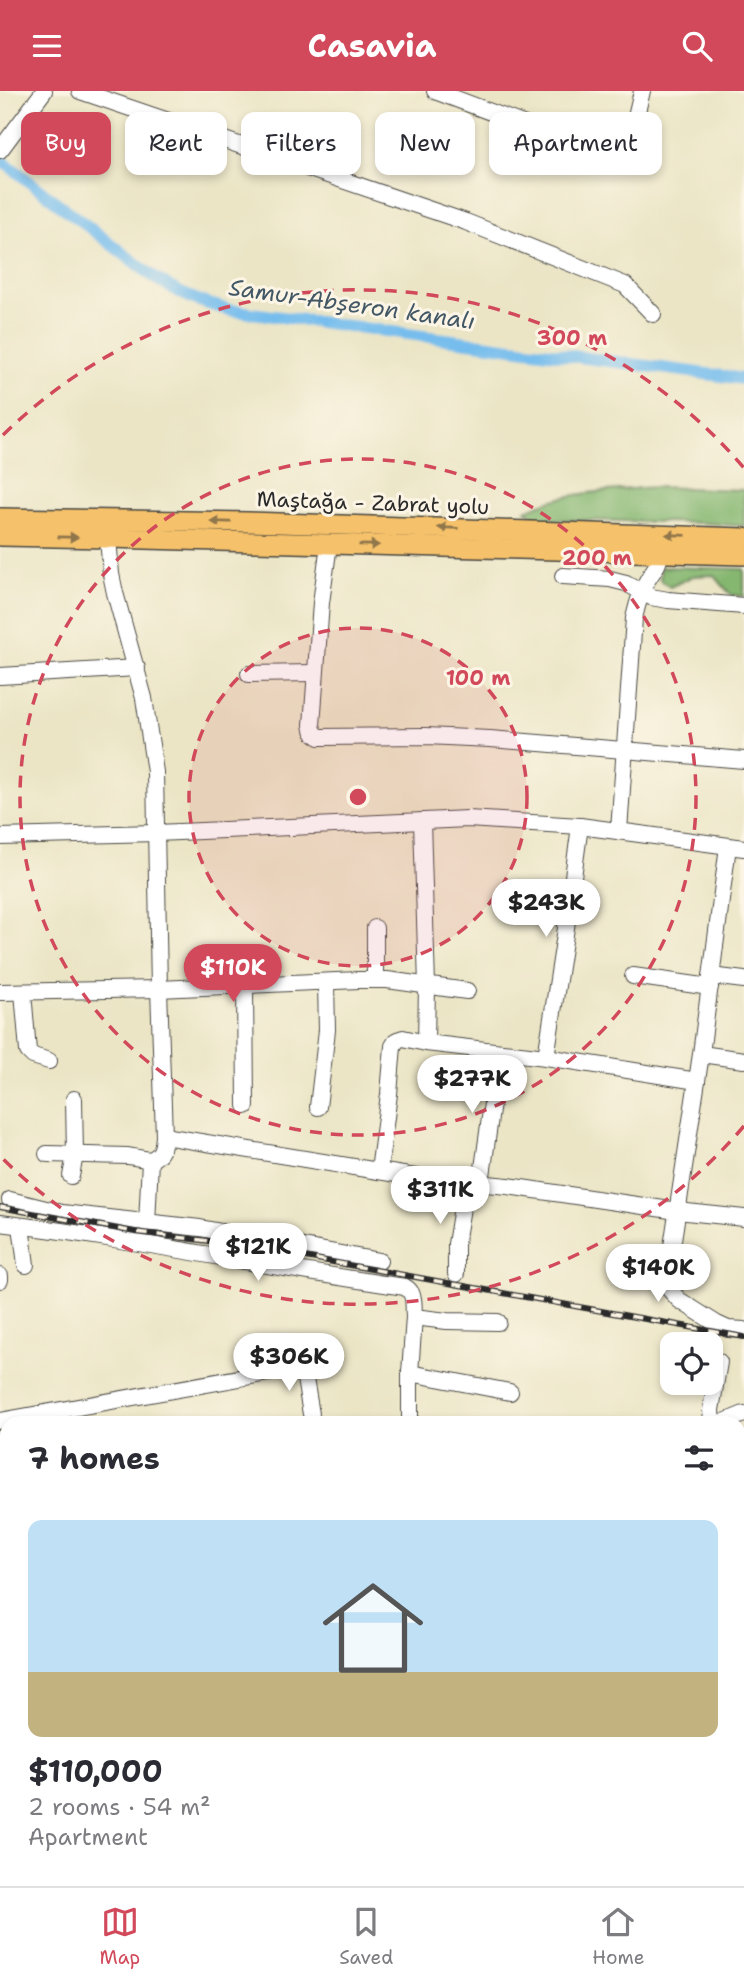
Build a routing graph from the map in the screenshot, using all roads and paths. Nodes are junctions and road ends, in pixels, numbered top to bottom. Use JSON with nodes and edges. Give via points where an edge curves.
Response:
{"nodes":[{"id":1,"x":44,"y":91,"type":"edge"},
{"id":2,"x":79,"y":91,"type":"edge"},
{"id":3,"x":435,"y":91,"type":"edge"},
{"id":4,"x":642,"y":91,"type":"edge"},
{"id":5,"x":3,"y":142,"type":"edge"},
{"id":6,"x":653,"y":314,"type":"dead end"},
{"id":7,"x":0,"y":518,"type":"edge"},
{"id":8,"x":0,"y":536,"type":"edge"},
{"id":9,"x":108,"y":538,"type":"junction"},
{"id":10,"x":744,"y":538,"type":"edge"},
{"id":11,"x":329,"y":544,"type":"junction"},
{"id":12,"x":660,"y":552,"type":"junction"},
{"id":13,"x":744,"y":555,"type":"edge"},
{"id":14,"x":563,"y":576,"type":"dead end"},
{"id":15,"x":642,"y":593,"type":"junction"},
{"id":16,"x":744,"y":606,"type":"edge"},
{"id":17,"x":137,"y":668,"type":"junction"},
{"id":18,"x":315,"y":673,"type":"junction"},
{"id":19,"x":249,"y":674,"type":"dead end"},
{"id":20,"x":0,"y":676,"type":"edge"},
{"id":21,"x":626,"y":749,"type":"junction"},
{"id":22,"x":744,"y":760,"type":"edge"},
{"id":23,"x":422,"y":821,"type":"junction"},
{"id":24,"x":580,"y":827,"type":"junction"},
{"id":25,"x":620,"y":831,"type":"junction"},
{"id":26,"x":156,"y":833,"type":"junction"},
{"id":27,"x":0,"y":837,"type":"edge"},
{"id":28,"x":736,"y":847,"type":"edge"},
{"id":29,"x":374,"y":928,"type":"dead end"},
{"id":30,"x":633,"y":976,"type":"dead end"},
{"id":31,"x":375,"y":980,"type":"junction"},
{"id":32,"x":744,"y":980,"type":"edge"},
{"id":33,"x":710,"y":981,"type":"junction"},
{"id":34,"x":326,"y":982,"type":"junction"},
{"id":35,"x":245,"y":985,"type":"junction"},
{"id":36,"x":427,"y":986,"type":"junction"},
{"id":37,"x":159,"y":989,"type":"junction"},
{"id":38,"x":0,"y":992,"type":"edge"},
{"id":39,"x":23,"y":992,"type":"junction"},
{"id":40,"x":467,"y":992,"type":"dead end"},
{"id":41,"x":426,"y":1043,"type":"junction"},
{"id":42,"x":499,"y":1052,"type":"junction"},
{"id":43,"x":701,"y":1054,"type":"junction"},
{"id":44,"x":546,"y":1057,"type":"junction"},
{"id":45,"x":49,"y":1061,"type":"dead end"},
{"id":46,"x":744,"y":1061,"type":"edge"},
{"id":47,"x":697,"y":1081,"type":"junction"},
{"id":48,"x":74,"y":1099,"type":"dead end"},
{"id":49,"x":246,"y":1106,"type":"dead end"},
{"id":50,"x":318,"y":1107,"type":"dead end"},
{"id":51,"x":164,"y":1136,"type":"junction"},
{"id":52,"x":47,"y":1154,"type":"dead end"},
{"id":53,"x":75,"y":1155,"type":"junction"},
{"id":54,"x":150,"y":1160,"type":"junction"},
{"id":55,"x":379,"y":1171,"type":"junction"},
{"id":56,"x":71,"y":1176,"type":"dead end"},
{"id":57,"x":473,"y":1183,"type":"junction"},
{"id":58,"x":10,"y":1200,"type":"dead end"},
{"id":59,"x":677,"y":1211,"type":"junction"},
{"id":60,"x":744,"y":1218,"type":"edge"},
{"id":61,"x":0,"y":1223,"type":"edge"},
{"id":62,"x":147,"y":1224,"type":"junction"},
{"id":63,"x":21,"y":1226,"type":"junction"},
{"id":64,"x":379,"y":1261,"type":"dead end"},
{"id":65,"x":26,"y":1265,"type":"dead end"},
{"id":66,"x":456,"y":1274,"type":"dead end"},
{"id":67,"x":414,"y":1317,"type":"junction"},
{"id":68,"x":498,"y":1322,"type":"dead end"},
{"id":69,"x":744,"y":1330,"type":"edge"},
{"id":70,"x":328,"y":1362,"type":"dead end"},
{"id":71,"x":303,"y":1367,"type":"junction"},
{"id":72,"x":410,"y":1373,"type":"junction"},
{"id":73,"x":510,"y":1392,"type":"dead end"},
{"id":74,"x":714,"y":1395,"type":"edge"},
{"id":75,"x":311,"y":1414,"type":"dead end"},
{"id":76,"x":28,"y":1416,"type":"edge"},
{"id":77,"x":410,"y":1416,"type":"edge"},
{"id":78,"x":711,"y":1416,"type":"edge"}],
"edges":[{"from":1,"to":5,"type":"street"},
{"from":2,"to":6,"type":"street","via":[[502,237],[625,285]]},
{"from":3,"to":4,"type":"street","via":[[618,160],[628,150]]},
{"from":10,"to":7,"type":"main road","name":"Maştağa - Zabrat yolu","one_way":true},
{"from":8,"to":9,"type":"main road","one_way":true},
{"from":9,"to":11,"type":"main road"},
{"from":9,"to":17,"type":"street","via":[[115,593]]},
{"from":11,"to":12,"type":"main road","one_way":true},
{"from":11,"to":18,"type":"street"},
{"from":12,"to":13,"type":"main road"},
{"from":12,"to":15,"type":"street","via":[[659,563]]},
{"from":14,"to":15,"type":"street","via":[[610,579]]},
{"from":15,"to":16,"type":"street","via":[[668,600]]},
{"from":15,"to":21,"type":"street","via":[[634,618]]},
{"from":17,"to":20,"type":"street"},
{"from":17,"to":26,"type":"street","via":[[152,737]]},
{"from":18,"to":19,"type":"street"},
{"from":18,"to":21,"type":"street","via":[[312,725],[320,737],[426,736]]},
{"from":21,"to":22,"type":"street"},
{"from":21,"to":25,"type":"street"},
{"from":23,"to":24,"type":"street","via":[[468,819]]},
{"from":23,"to":26,"type":"street"},
{"from":23,"to":36,"type":"street"},
{"from":24,"to":25,"type":"street"},
{"from":24,"to":44,"type":"street"},
{"from":25,"to":28,"type":"street"},
{"from":26,"to":27,"type":"street"},
{"from":26,"to":37,"type":"street"},
{"from":28,"to":33,"type":"street"},
{"from":29,"to":31,"type":"street"},
{"from":30,"to":33,"type":"street"},
{"from":31,"to":34,"type":"street"},
{"from":31,"to":36,"type":"street"},
{"from":32,"to":33,"type":"street"},
{"from":33,"to":43,"type":"street"},
{"from":34,"to":35,"type":"street"},
{"from":34,"to":50,"type":"street","via":[[327,1030]]},
{"from":35,"to":37,"type":"street"},
{"from":35,"to":49,"type":"street"},
{"from":36,"to":40,"type":"street"},
{"from":36,"to":41,"type":"street"},
{"from":37,"to":39,"type":"street"},
{"from":37,"to":51,"type":"street"},
{"from":38,"to":39,"type":"street"},
{"from":39,"to":45,"type":"street","via":[[28,1051]]},
{"from":41,"to":42,"type":"street"},
{"from":41,"to":55,"type":"street","via":[[403,1038],[393,1046]]},
{"from":42,"to":44,"type":"street"},
{"from":42,"to":57,"type":"street"},
{"from":43,"to":46,"type":"street"},
{"from":43,"to":47,"type":"street"},
{"from":44,"to":47,"type":"street"},
{"from":47,"to":59,"type":"street"},
{"from":48,"to":53,"type":"street"},
{"from":51,"to":54,"type":"street","via":[[163,1150]]},
{"from":51,"to":55,"type":"street"},
{"from":52,"to":53,"type":"street"},
{"from":53,"to":54,"type":"street"},
{"from":53,"to":56,"type":"street"},
{"from":54,"to":62,"type":"street"},
{"from":55,"to":57,"type":"street"},
{"from":57,"to":59,"type":"street"},
{"from":57,"to":66,"type":"street","via":[[456,1244]]},
{"from":58,"to":62,"type":"street","via":[[62,1213]]},
{"from":59,"to":60,"type":"street"},
{"from":59,"to":69,"type":"street","via":[[667,1280],[670,1290],[717,1324]]},
{"from":61,"to":63,"type":"street"},
{"from":62,"to":64,"type":"street","via":[[230,1233]]},
{"from":63,"to":65,"type":"street"},
{"from":63,"to":67,"type":"street","via":[[405,1287],[412,1295]]},
{"from":67,"to":68,"type":"street"},
{"from":67,"to":72,"type":"street"},
{"from":70,"to":71,"type":"street"},
{"from":71,"to":75,"type":"street"},
{"from":71,"to":76,"type":"street"},
{"from":72,"to":73,"type":"street"},
{"from":72,"to":77,"type":"street"},
{"from":74,"to":78,"type":"street"}]}
